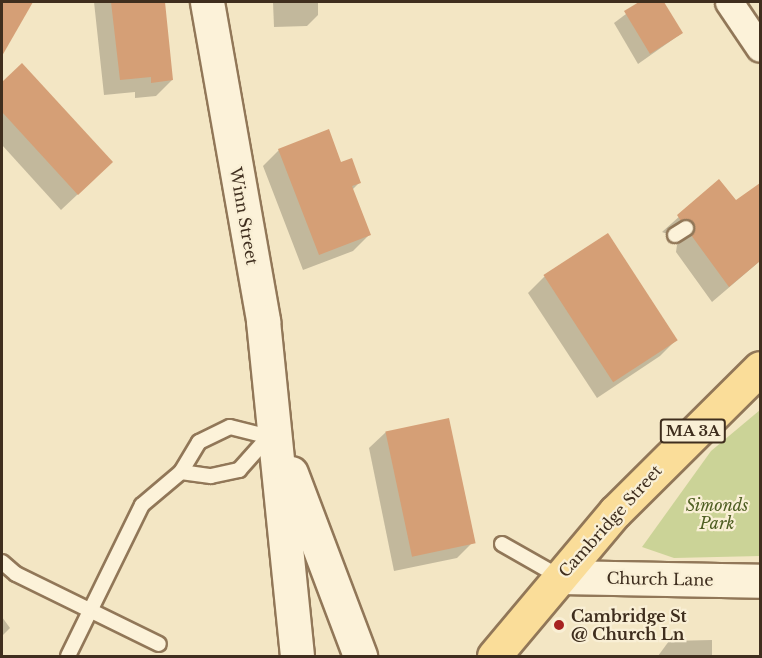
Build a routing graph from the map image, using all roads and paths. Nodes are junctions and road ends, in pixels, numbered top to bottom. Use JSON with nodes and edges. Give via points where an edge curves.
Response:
{"nodes":[{"id":1,"x":207,"y":2,"type":"edge"},
{"id":2,"x":729,"y":2,"type":"edge"},
{"id":3,"x":760,"y":48,"type":"edge"},
{"id":4,"x":760,"y":368,"type":"edge"},
{"id":5,"x":271,"y":434,"type":"junction"},
{"id":6,"x":181,"y":472,"type":"junction"},
{"id":7,"x":502,"y":544,"type":"dead end"},
{"id":8,"x":2,"y":562,"type":"edge"},
{"id":9,"x":560,"y":577,"type":"junction"},
{"id":10,"x":760,"y":581,"type":"edge"},
{"id":11,"x":89,"y":610,"type":"junction"},
{"id":12,"x":159,"y":644,"type":"dead end"},
{"id":13,"x":356,"y":651,"type":"edge"},
{"id":14,"x":68,"y":657,"type":"edge"},
{"id":15,"x":297,"y":657,"type":"edge"},
{"id":16,"x":494,"y":657,"type":"edge"}],
"edges":[{"from":1,"to":5,"type":"main road","name":"Winn Street","via":[[263,321]]},
{"from":2,"to":3,"type":"street"},
{"from":4,"to":9,"type":"main road","name":"Cambridge Street","number":"MA 3A","via":[[682,442]]},
{"from":5,"to":6,"type":"lane","via":[[239,470],[211,476]]},
{"from":5,"to":6,"type":"lane","via":[[230,427],[199,442]]},
{"from":5,"to":13,"type":"main road","name":"Winn Street"},
{"from":5,"to":15,"type":"main road","name":"Winn Street"},
{"from":6,"to":11,"type":"lane","via":[[142,505]]},
{"from":7,"to":9,"type":"lane"},
{"from":8,"to":11,"type":"lane","via":[[16,574]]},
{"from":9,"to":10,"type":"main road","name":"Church Lane"},
{"from":9,"to":16,"type":"main road","name":"Cambridge Street","number":"MA 3A"},
{"from":11,"to":12,"type":"lane"},
{"from":11,"to":14,"type":"lane"}]}
